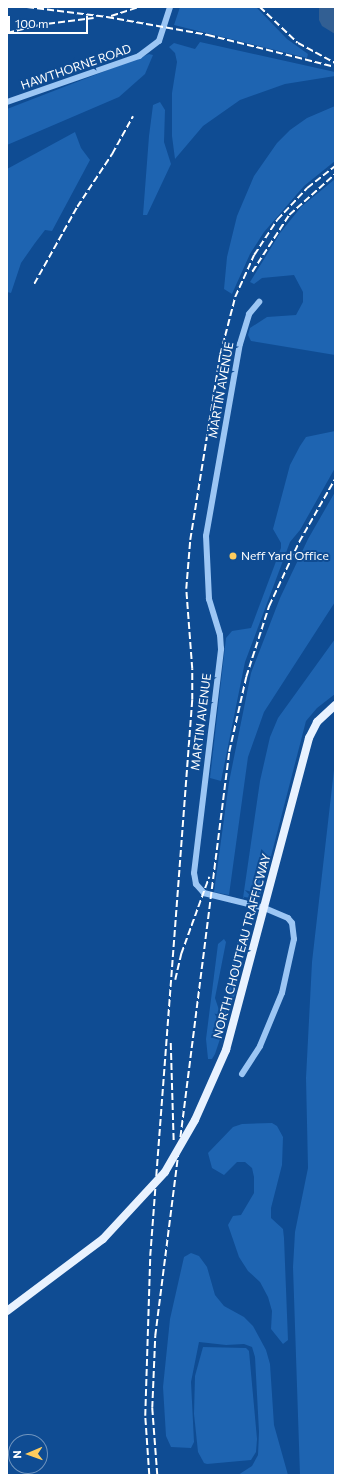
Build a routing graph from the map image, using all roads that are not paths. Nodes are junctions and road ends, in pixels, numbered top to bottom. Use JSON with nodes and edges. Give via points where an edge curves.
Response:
{"nodes":[{"id":1,"x":170,"y":7,"type":"edge"},
{"id":2,"x":7,"y":102,"type":"edge"},
{"id":3,"x":259,"y":302,"type":"dead end"},
{"id":4,"x":335,"y":705,"type":"edge"},
{"id":5,"x":265,"y":908,"type":"junction"},
{"id":6,"x":242,"y":1074,"type":"dead end"},
{"id":7,"x":7,"y":1311,"type":"edge"}],
"edges":[{"from":1,"to":2,"type":"street","name":"HAWTHORNE ROAD","via":[[159,41],[139,56]]},
{"from":3,"to":5,"type":"street","name":"MARTIN AVENUE","via":[[250,314],[240,344],[206,536],[209,599],[221,641],[194,873],[196,884],[204,893]]},
{"from":4,"to":5,"type":"main road","name":"NORTH CHOUTEAU TRAFFICWAY","via":[[317,722],[309,738]]},
{"from":5,"to":6,"type":"street","name":"MARTIN AVENUE","via":[[288,918],[292,923],[294,939],[274,1016],[260,1046]]},
{"from":5,"to":7,"type":"main road","name":"NORTH CHOUTEAU TRAFFICWAY","bridge":true,"via":[[226,1050],[195,1120],[165,1172],[103,1239]]}]}
